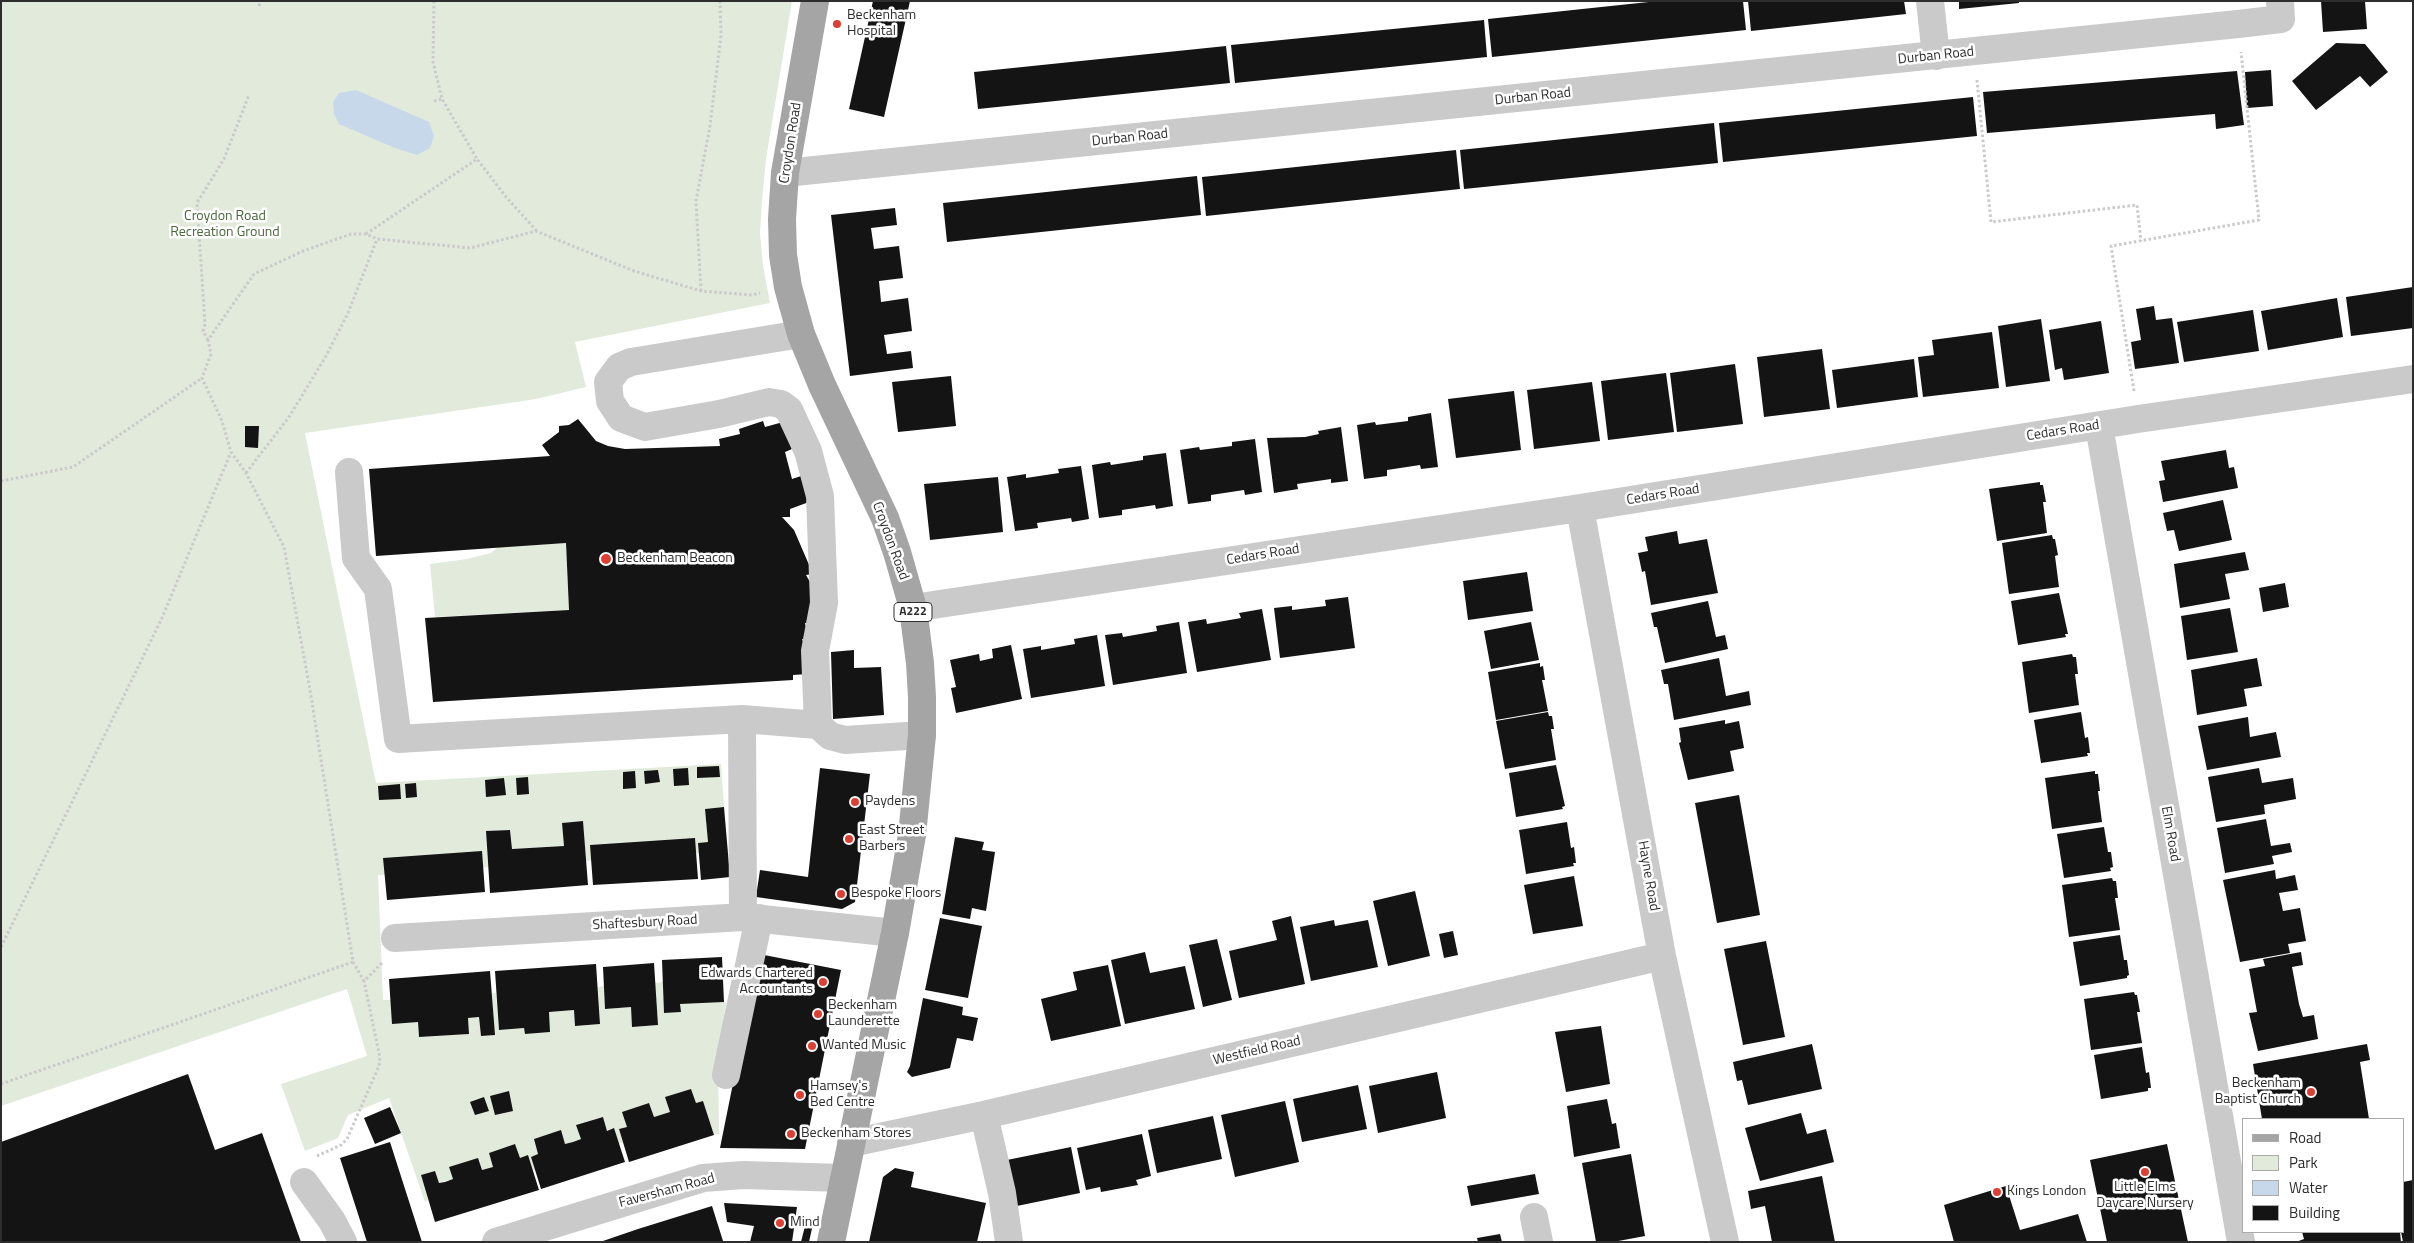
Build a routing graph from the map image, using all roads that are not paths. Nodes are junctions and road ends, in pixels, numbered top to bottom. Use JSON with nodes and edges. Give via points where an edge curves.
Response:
{"nodes":[{"id":1,"x":815,"y":1,"type":"edge"},
{"id":2,"x":1930,"y":1,"type":"edge"},
{"id":3,"x":2281,"y":10,"type":"edge"},
{"id":4,"x":1936,"y":56,"type":"junction"},
{"id":5,"x":785,"y":173,"type":"junction"},
{"id":6,"x":801,"y":334,"type":"junction"},
{"id":7,"x":2413,"y":379,"type":"edge"},
{"id":8,"x":2099,"y":426,"type":"junction"},
{"id":9,"x":349,"y":472,"type":"dead end"},
{"id":10,"x":1580,"y":508,"type":"junction"},
{"id":11,"x":913,"y":608,"type":"junction"},
{"id":12,"x":742,"y":719,"type":"junction"},
{"id":13,"x":818,"y":725,"type":"junction"},
{"id":14,"x":922,"y":735,"type":"junction"},
{"id":15,"x":751,"y":918,"type":"junction"},
{"id":16,"x":895,"y":933,"type":"junction"},
{"id":17,"x":395,"y":938,"type":"road end"},
{"id":18,"x":1662,"y":956,"type":"junction"},
{"id":19,"x":726,"y":1075,"type":"dead end"},
{"id":20,"x":984,"y":1115,"type":"junction"},
{"id":21,"x":851,"y":1143,"type":"junction"},
{"id":22,"x":844,"y":1178,"type":"junction"},
{"id":23,"x":304,"y":1182,"type":"road end"},
{"id":24,"x":343,"y":1242,"type":"edge"},
{"id":25,"x":496,"y":1242,"type":"edge"},
{"id":26,"x":831,"y":1242,"type":"edge"},
{"id":27,"x":1009,"y":1242,"type":"edge"},
{"id":28,"x":1725,"y":1242,"type":"edge"},
{"id":29,"x":2241,"y":1242,"type":"edge"}],
"edges":[{"from":1,"to":5,"type":"main road","name":"Croydon Road","number":"A222"},
{"from":2,"to":4,"type":"street"},
{"from":3,"to":4,"type":"street","name":"Durban Road","via":[[2238,24]]},
{"from":4,"to":5,"type":"street","name":"Durban Road"},
{"from":5,"to":6,"type":"main road","name":"Croydon Road","number":"A222","via":[[783,255]]},
{"from":6,"to":11,"type":"main road","name":"Croydon Road","number":"A222","via":[[884,518]]},
{"from":6,"to":13,"type":"street","via":[[631,362],[618,367],[608,382],[610,401],[621,418],[645,427],[769,402],[782,404],[789,410],[808,452],[820,496],[824,603],[815,651]]},
{"from":7,"to":8,"type":"street","name":"Cedars Road"},
{"from":8,"to":10,"type":"street","name":"Cedars Road"},
{"from":8,"to":29,"type":"street","name":"Elm Road"},
{"from":9,"to":12,"type":"street","via":[[356,558],[378,589],[398,739]]},
{"from":10,"to":11,"type":"street","name":"Cedars Road"},
{"from":10,"to":18,"type":"street","name":"Hayne Road"},
{"from":11,"to":14,"type":"main road","name":"Croydon Road","number":"A222","via":[[920,663]]},
{"from":12,"to":13,"type":"street"},
{"from":12,"to":15,"type":"street"},
{"from":13,"to":14,"type":"street","via":[[830,736],[846,740]]},
{"from":14,"to":16,"type":"main road","name":"Croydon Road","number":"A222","via":[[912,835]]},
{"from":15,"to":16,"type":"street","name":"Shaftesbury Road"},
{"from":15,"to":17,"type":"street","name":"Shaftesbury Road"},
{"from":15,"to":19,"type":"street"},
{"from":16,"to":21,"type":"main road","name":"Croydon Road","number":"A222"},
{"from":18,"to":20,"type":"street","name":"Westfield Road"},
{"from":18,"to":28,"type":"street","name":"Hayne Road"},
{"from":20,"to":21,"type":"street","name":"Westfield Road"},
{"from":20,"to":27,"type":"street","via":[[1002,1193]]},
{"from":21,"to":22,"type":"main road","name":"Croydon Road","number":"A222"},
{"from":22,"to":25,"type":"street","name":"Faversham Road","via":[[743,1175],[703,1178]]},
{"from":22,"to":26,"type":"main road","name":"Croydon Road","number":"A222"},
{"from":23,"to":24,"type":"street"}]}
